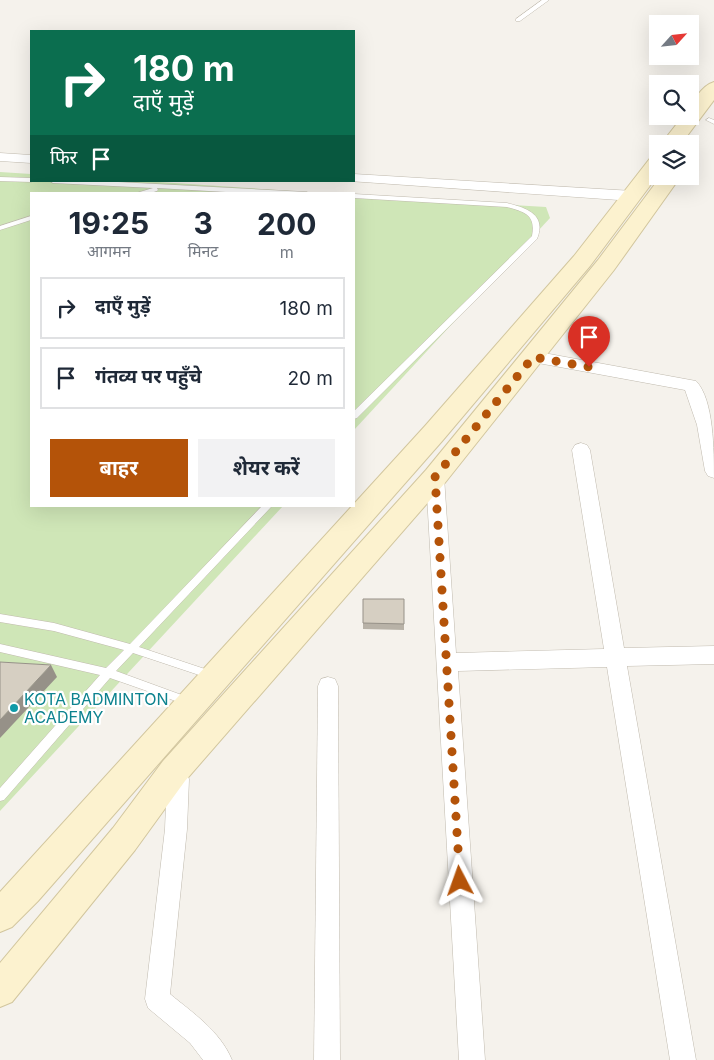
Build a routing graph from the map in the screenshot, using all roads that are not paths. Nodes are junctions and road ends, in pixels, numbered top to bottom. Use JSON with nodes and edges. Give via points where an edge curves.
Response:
{"nodes":[{"id":1,"x":546,"y":0,"type":"edge"},
{"id":2,"x":518,"y":20,"type":"dead end"},
{"id":3,"x":714,"y":88,"type":"edge"},
{"id":4,"x":712,"y":118,"type":"edge"},
{"id":5,"x":678,"y":135,"type":"edge"},
{"id":6,"x":699,"y":136,"type":"edge"},
{"id":7,"x":0,"y":157,"type":"edge"},
{"id":8,"x":30,"y":158,"type":"edge"},
{"id":9,"x":649,"y":174,"type":"edge"},
{"id":10,"x":355,"y":178,"type":"edge"},
{"id":11,"x":0,"y":179,"type":"edge"},
{"id":12,"x":30,"y":180,"type":"edge"},
{"id":13,"x":73,"y":182,"type":"edge"},
{"id":14,"x":664,"y":185,"type":"edge"},
{"id":15,"x":168,"y":187,"type":"junction"},
{"id":16,"x":145,"y":192,"type":"edge"},
{"id":17,"x":267,"y":192,"type":"edge"},
{"id":18,"x":355,"y":196,"type":"edge"},
{"id":19,"x":633,"y":196,"type":"junction"},
{"id":20,"x":30,"y":218,"type":"edge"},
{"id":21,"x":0,"y":228,"type":"edge"},
{"id":22,"x":533,"y":357,"type":"junction"},
{"id":23,"x":355,"y":415,"type":"edge"},
{"id":24,"x":581,"y":450,"type":"dead end"},
{"id":25,"x":714,"y":471,"type":"edge"},
{"id":26,"x":435,"y":477,"type":"junction"},
{"id":27,"x":267,"y":507,"type":"edge"},
{"id":28,"x":0,"y":618,"type":"edge"},
{"id":29,"x":0,"y":648,"type":"edge"},
{"id":30,"x":134,"y":648,"type":"junction"},
{"id":31,"x":714,"y":655,"type":"edge"},
{"id":32,"x":616,"y":657,"type":"junction"},
{"id":33,"x":446,"y":662,"type":"junction"},
{"id":34,"x":108,"y":673,"type":"junction"},
{"id":35,"x":215,"y":677,"type":"junction"},
{"id":36,"x":328,"y":686,"type":"dead end"},
{"id":37,"x":192,"y":702,"type":"junction"},
{"id":38,"x":174,"y":771,"type":"junction"},
{"id":39,"x":0,"y":796,"type":"edge"},
{"id":40,"x":0,"y":915,"type":"edge"},
{"id":41,"x":0,"y":990,"type":"edge"},
{"id":42,"x":219,"y":1060,"type":"edge"},
{"id":43,"x":327,"y":1060,"type":"edge"},
{"id":44,"x":472,"y":1060,"type":"edge"},
{"id":45,"x":683,"y":1060,"type":"edge"}],
"edges":[{"from":1,"to":2,"type":"lane"},
{"from":3,"to":5,"type":"street"},
{"from":4,"to":6,"type":"street"},
{"from":7,"to":8,"type":"street"},
{"from":9,"to":19,"type":"street"},
{"from":10,"to":19,"type":"street"},
{"from":11,"to":12,"type":"lane"},
{"from":13,"to":15,"type":"lane"},
{"from":14,"to":22,"type":"street"},
{"from":15,"to":16,"type":"lane"},
{"from":15,"to":17,"type":"lane"},
{"from":18,"to":23,"type":"lane","via":[[507,205],[525,210],[539,226],[535,237]]},
{"from":19,"to":35,"type":"street","via":[[582,261],[434,433]]},
{"from":20,"to":21,"type":"lane"},
{"from":22,"to":25,"type":"street","via":[[690,385],[695,389],[706,425]]},
{"from":22,"to":26,"type":"street"},
{"from":24,"to":32,"type":"street"},
{"from":26,"to":33,"type":"street"},
{"from":26,"to":38,"type":"street"},
{"from":27,"to":30,"type":"lane"},
{"from":28,"to":30,"type":"lane","via":[[61,628]]},
{"from":29,"to":34,"type":"lane"},
{"from":30,"to":34,"type":"lane"},
{"from":30,"to":35,"type":"lane"},
{"from":31,"to":32,"type":"street"},
{"from":32,"to":33,"type":"street"},
{"from":32,"to":45,"type":"street"},
{"from":33,"to":44,"type":"street"},
{"from":34,"to":37,"type":"lane"},
{"from":34,"to":39,"type":"lane"},
{"from":35,"to":37,"type":"street"},
{"from":36,"to":43,"type":"street"},
{"from":37,"to":40,"type":"street"},
{"from":38,"to":41,"type":"street","via":[[124,839]]},
{"from":38,"to":42,"type":"street","via":[[178,779],[176,829],[157,999],[199,1034]]}]}
